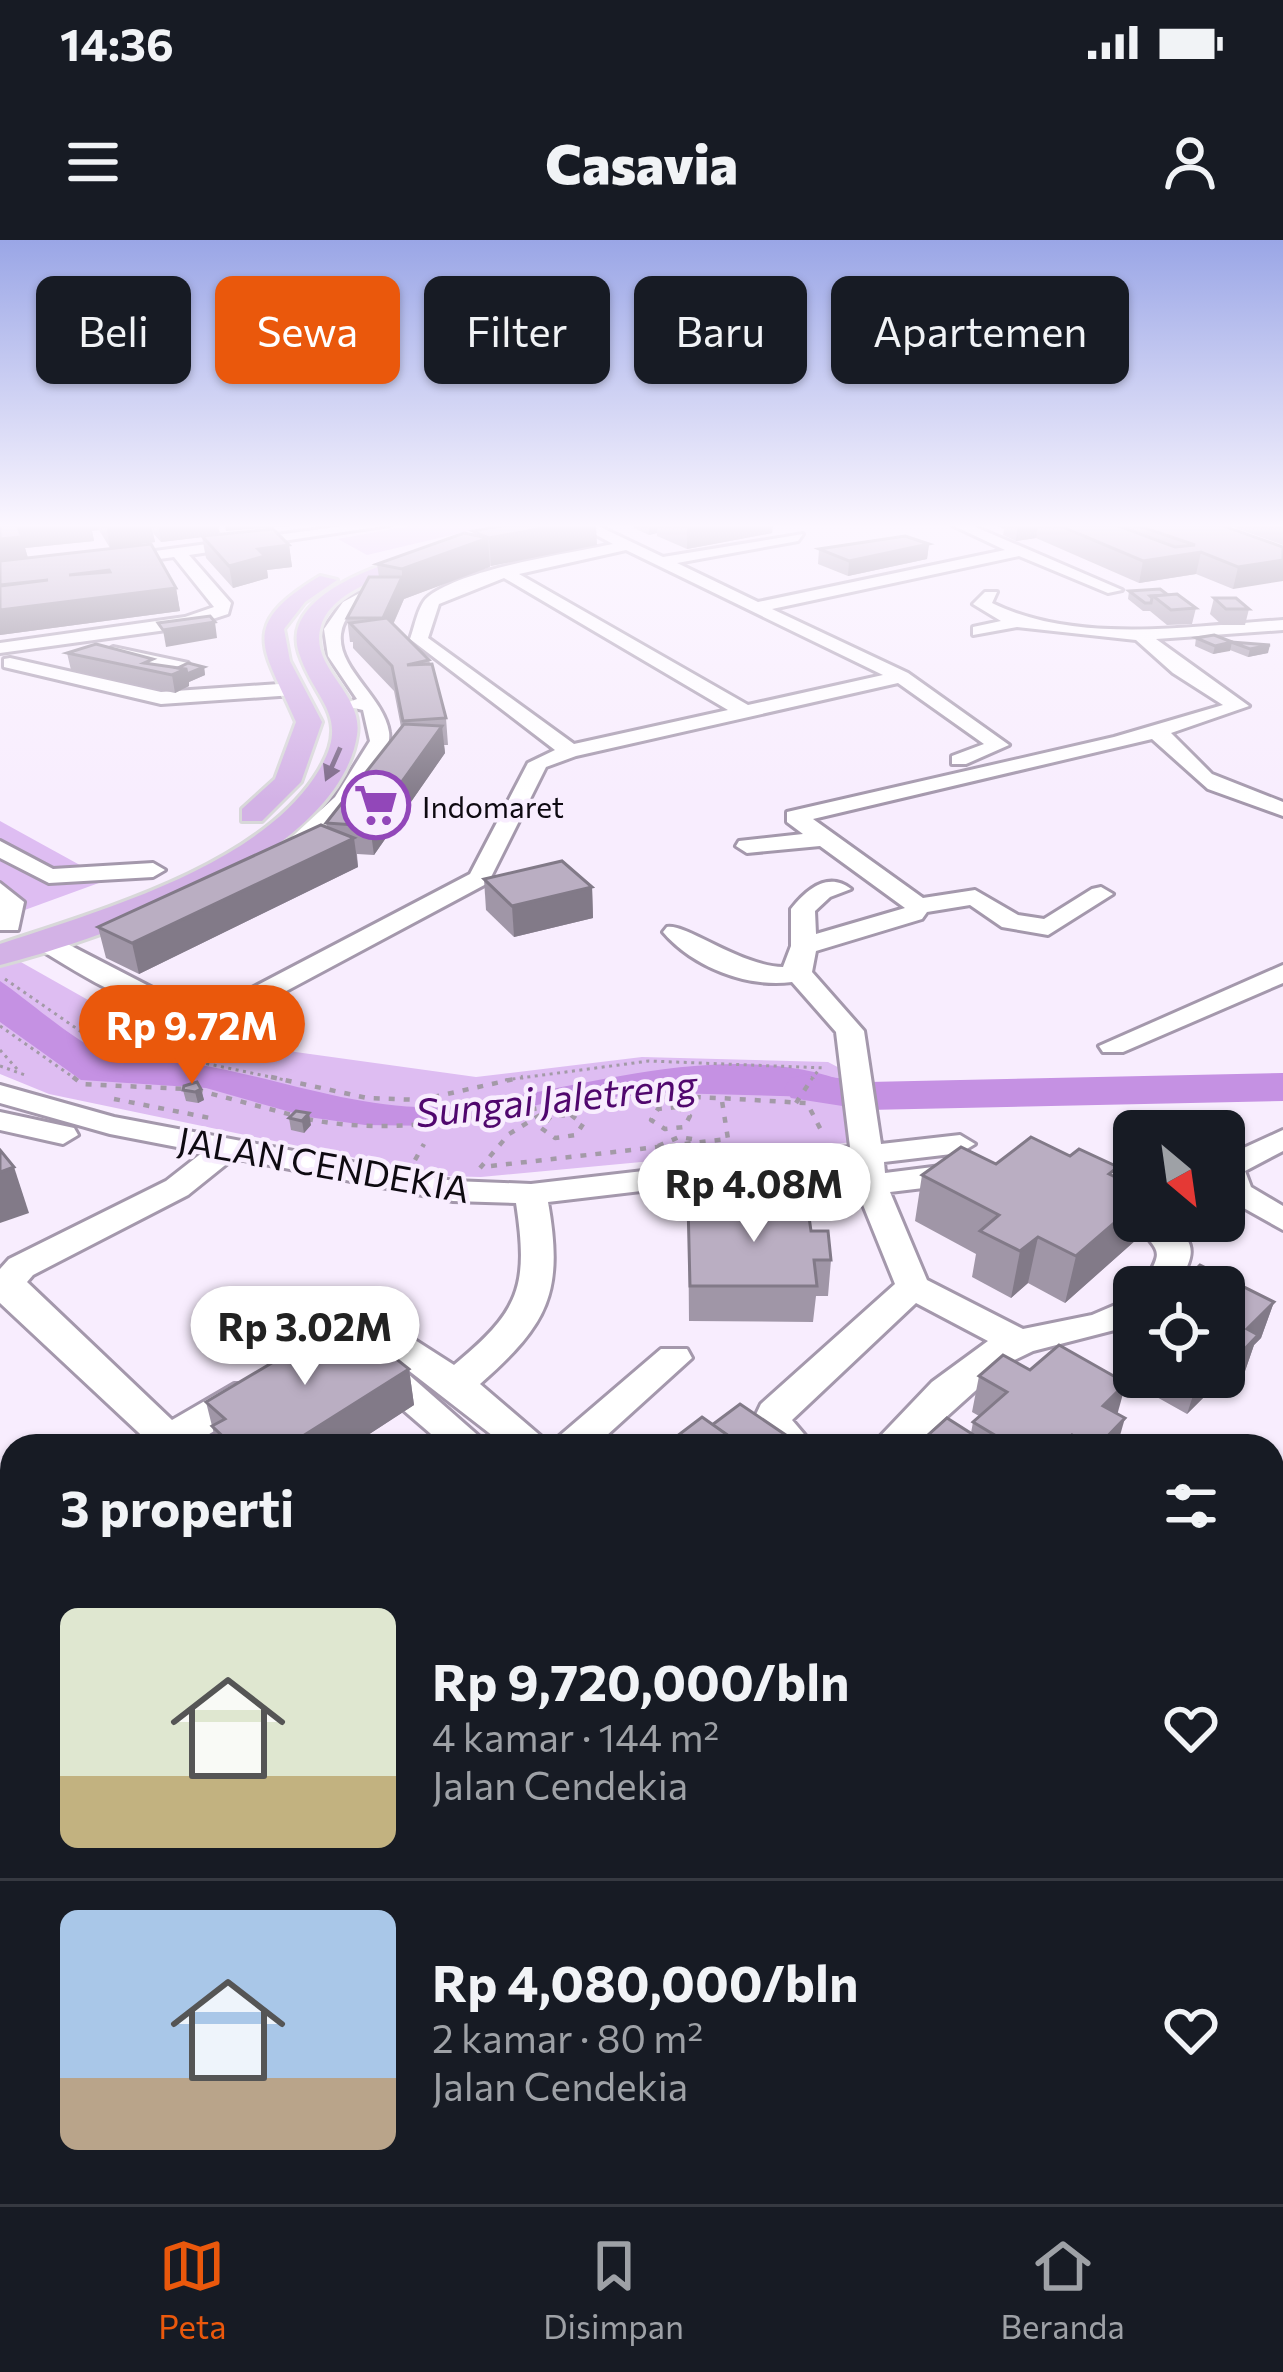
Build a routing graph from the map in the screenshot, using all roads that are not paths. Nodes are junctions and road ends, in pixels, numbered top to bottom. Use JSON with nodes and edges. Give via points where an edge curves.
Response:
{"nodes":[{"id":1,"x":203,"y":617,"type":"edge"},
{"id":2,"x":284,"y":617,"type":"edge"},
{"id":3,"x":316,"y":617,"type":"edge"},
{"id":4,"x":340,"y":617,"type":"edge"},
{"id":5,"x":427,"y":617,"type":"edge"},
{"id":6,"x":582,"y":617,"type":"edge"},
{"id":7,"x":777,"y":617,"type":"edge"},
{"id":8,"x":1006,"y":617,"type":"edge"},
{"id":9,"x":1017,"y":622,"type":"junction"},
{"id":10,"x":1283,"y":625,"type":"edge"},
{"id":11,"x":979,"y":631,"type":"dead end"},
{"id":12,"x":1141,"y":635,"type":"junction"},
{"id":13,"x":3,"y":658,"type":"edge"},
{"id":14,"x":182,"y":667,"type":"edge"},
{"id":15,"x":901,"y":677,"type":"junction"},
{"id":16,"x":294,"y":688,"type":"junction"},
{"id":17,"x":370,"y":704,"type":"junction"},
{"id":18,"x":340,"y":705,"type":"junction"},
{"id":19,"x":745,"y":712,"type":"junction"},
{"id":20,"x":1155,"y":732,"type":"junction"},
{"id":21,"x":570,"y":751,"type":"junction"},
{"id":22,"x":853,"y":787,"type":"dead end"},
{"id":23,"x":1283,"y":809,"type":"edge"},
{"id":24,"x":819,"y":839,"type":"junction"},
{"id":25,"x":747,"y":846,"type":"dead end"},
{"id":26,"x":0,"y":848,"type":"edge"},
{"id":27,"x":153,"y":870,"type":"junction"},
{"id":28,"x":516,"y":874,"type":"edge"},
{"id":29,"x":480,"y":878,"type":"junction"},
{"id":30,"x":839,"y":889,"type":"dead end"},
{"id":31,"x":0,"y":890,"type":"edge"},
{"id":32,"x":1101,"y":894,"type":"dead end"},
{"id":33,"x":918,"y":906,"type":"junction"},
{"id":34,"x":83,"y":926,"type":"junction"},
{"id":35,"x":676,"y":932,"type":"dead end"},
{"id":36,"x":43,"y":940,"type":"junction"},
{"id":37,"x":3,"y":948,"type":"edge"},
{"id":38,"x":802,"y":959,"type":"junction"},
{"id":39,"x":1283,"y":973,"type":"edge"},
{"id":40,"x":1113,"y":1046,"type":"dead end"},
{"id":41,"x":13,"y":1103,"type":"edge"},
{"id":42,"x":1283,"y":1139,"type":"edge"},
{"id":43,"x":219,"y":1144,"type":"junction"},
{"id":44,"x":960,"y":1144,"type":"edge"},
{"id":45,"x":856,"y":1165,"type":"junction"},
{"id":46,"x":1002,"y":1168,"type":"edge"},
{"id":47,"x":531,"y":1194,"type":"junction"},
{"id":48,"x":1283,"y":1220,"type":"edge"},
{"id":49,"x":5,"y":1288,"type":"edge"},
{"id":50,"x":914,"y":1288,"type":"junction"},
{"id":51,"x":1113,"y":1319,"type":"edge"},
{"id":52,"x":359,"y":1338,"type":"junction"},
{"id":53,"x":1020,"y":1343,"type":"junction"},
{"id":54,"x":674,"y":1358,"type":"dead end"},
{"id":55,"x":454,"y":1384,"type":"junction"},
{"id":56,"x":162,"y":1434,"type":"edge"},
{"id":57,"x":190,"y":1434,"type":"edge"},
{"id":58,"x":459,"y":1434,"type":"edge"},
{"id":59,"x":517,"y":1434,"type":"edge"},
{"id":60,"x":583,"y":1434,"type":"edge"},
{"id":61,"x":778,"y":1434,"type":"edge"},
{"id":62,"x":903,"y":1434,"type":"edge"}],
"edges":[{"from":1,"to":13,"type":"street"},
{"from":2,"to":16,"type":"main road","via":[[270,643]]},
{"from":3,"to":18,"type":"main road","via":[[308,647]]},
{"from":4,"to":17,"type":"street","via":[[334,652]]},
{"from":5,"to":21,"type":"street","via":[[419,639]]},
{"from":6,"to":19,"type":"street"},
{"from":7,"to":15,"type":"street"},
{"from":8,"to":9,"type":"street"},
{"from":9,"to":11,"type":"street"},
{"from":9,"to":12,"type":"street"},
{"from":10,"to":12,"type":"street"},
{"from":12,"to":20,"type":"street","via":[[1239,706]]},
{"from":13,"to":14,"type":"street","via":[[94,651]]},
{"from":13,"to":16,"type":"street","via":[[161,698]]},
{"from":15,"to":19,"type":"street"},
{"from":15,"to":22,"type":"street","via":[[999,745]]},
{"from":16,"to":27,"type":"main road","via":[[309,722],[287,782],[245,821]]},
{"from":17,"to":18,"type":"street"},
{"from":17,"to":34,"type":"street","via":[[379,727],[374,758],[303,843],[159,920],[122,930]]},
{"from":18,"to":34,"type":"main road","one_way":true,"via":[[342,747],[324,784],[279,830],[218,869]]},
{"from":19,"to":21,"type":"street"},
{"from":20,"to":23,"type":"street","via":[[1181,748],[1202,776]]},
{"from":20,"to":24,"type":"street","via":[[798,814]]},
{"from":21,"to":29,"type":"street","via":[[530,771]]},
{"from":24,"to":25,"type":"street"},
{"from":24,"to":33,"type":"street"},
{"from":26,"to":27,"type":"street","via":[[49,876]]},
{"from":27,"to":37,"type":"main road"},
{"from":28,"to":29,"type":"street"},
{"from":29,"to":36,"type":"street","via":[[213,1012],[131,991]]},
{"from":30,"to":38,"type":"street","via":[[823,890],[803,909]]},
{"from":31,"to":37,"type":"street","via":[[12,902]]},
{"from":32,"to":33,"type":"street","via":[[1048,927],[1011,922],[976,897]]},
{"from":33,"to":38,"type":"street"},
{"from":34,"to":36,"type":"main road"},
{"from":35,"to":38,"type":"street","via":[[708,958],[776,979]]},
{"from":36,"to":37,"type":"main road"},
{"from":38,"to":45,"type":"street","via":[[850,1031]]},
{"from":39,"to":40,"type":"street"},
{"from":41,"to":43,"type":"street","name":"JALAN CENDEKIA"},
{"from":42,"to":48,"type":"street","via":[[1228,1167],[1237,1192]]},
{"from":43,"to":47,"type":"street","name":"JALAN CENDEKIA","via":[[453,1191]]},
{"from":43,"to":49,"type":"street","via":[[177,1187],[22,1267]]},
{"from":44,"to":45,"type":"street"},
{"from":45,"to":46,"type":"street"},
{"from":45,"to":47,"type":"street","name":"JALAN CENDEKIA"},
{"from":45,"to":50,"type":"street"},
{"from":47,"to":55,"type":"street","via":[[538,1296]]},
{"from":49,"to":56,"type":"street"},
{"from":50,"to":53,"type":"street"},
{"from":50,"to":61,"type":"street","via":[[774,1414]]},
{"from":51,"to":53,"type":"street","via":[[1085,1333]]},
{"from":52,"to":55,"type":"street","via":[[379,1329]]},
{"from":52,"to":57,"type":"street"},
{"from":52,"to":58,"type":"street"},
{"from":53,"to":62,"type":"street","via":[[985,1360]]},
{"from":54,"to":60,"type":"street"},
{"from":55,"to":59,"type":"street"}]}
